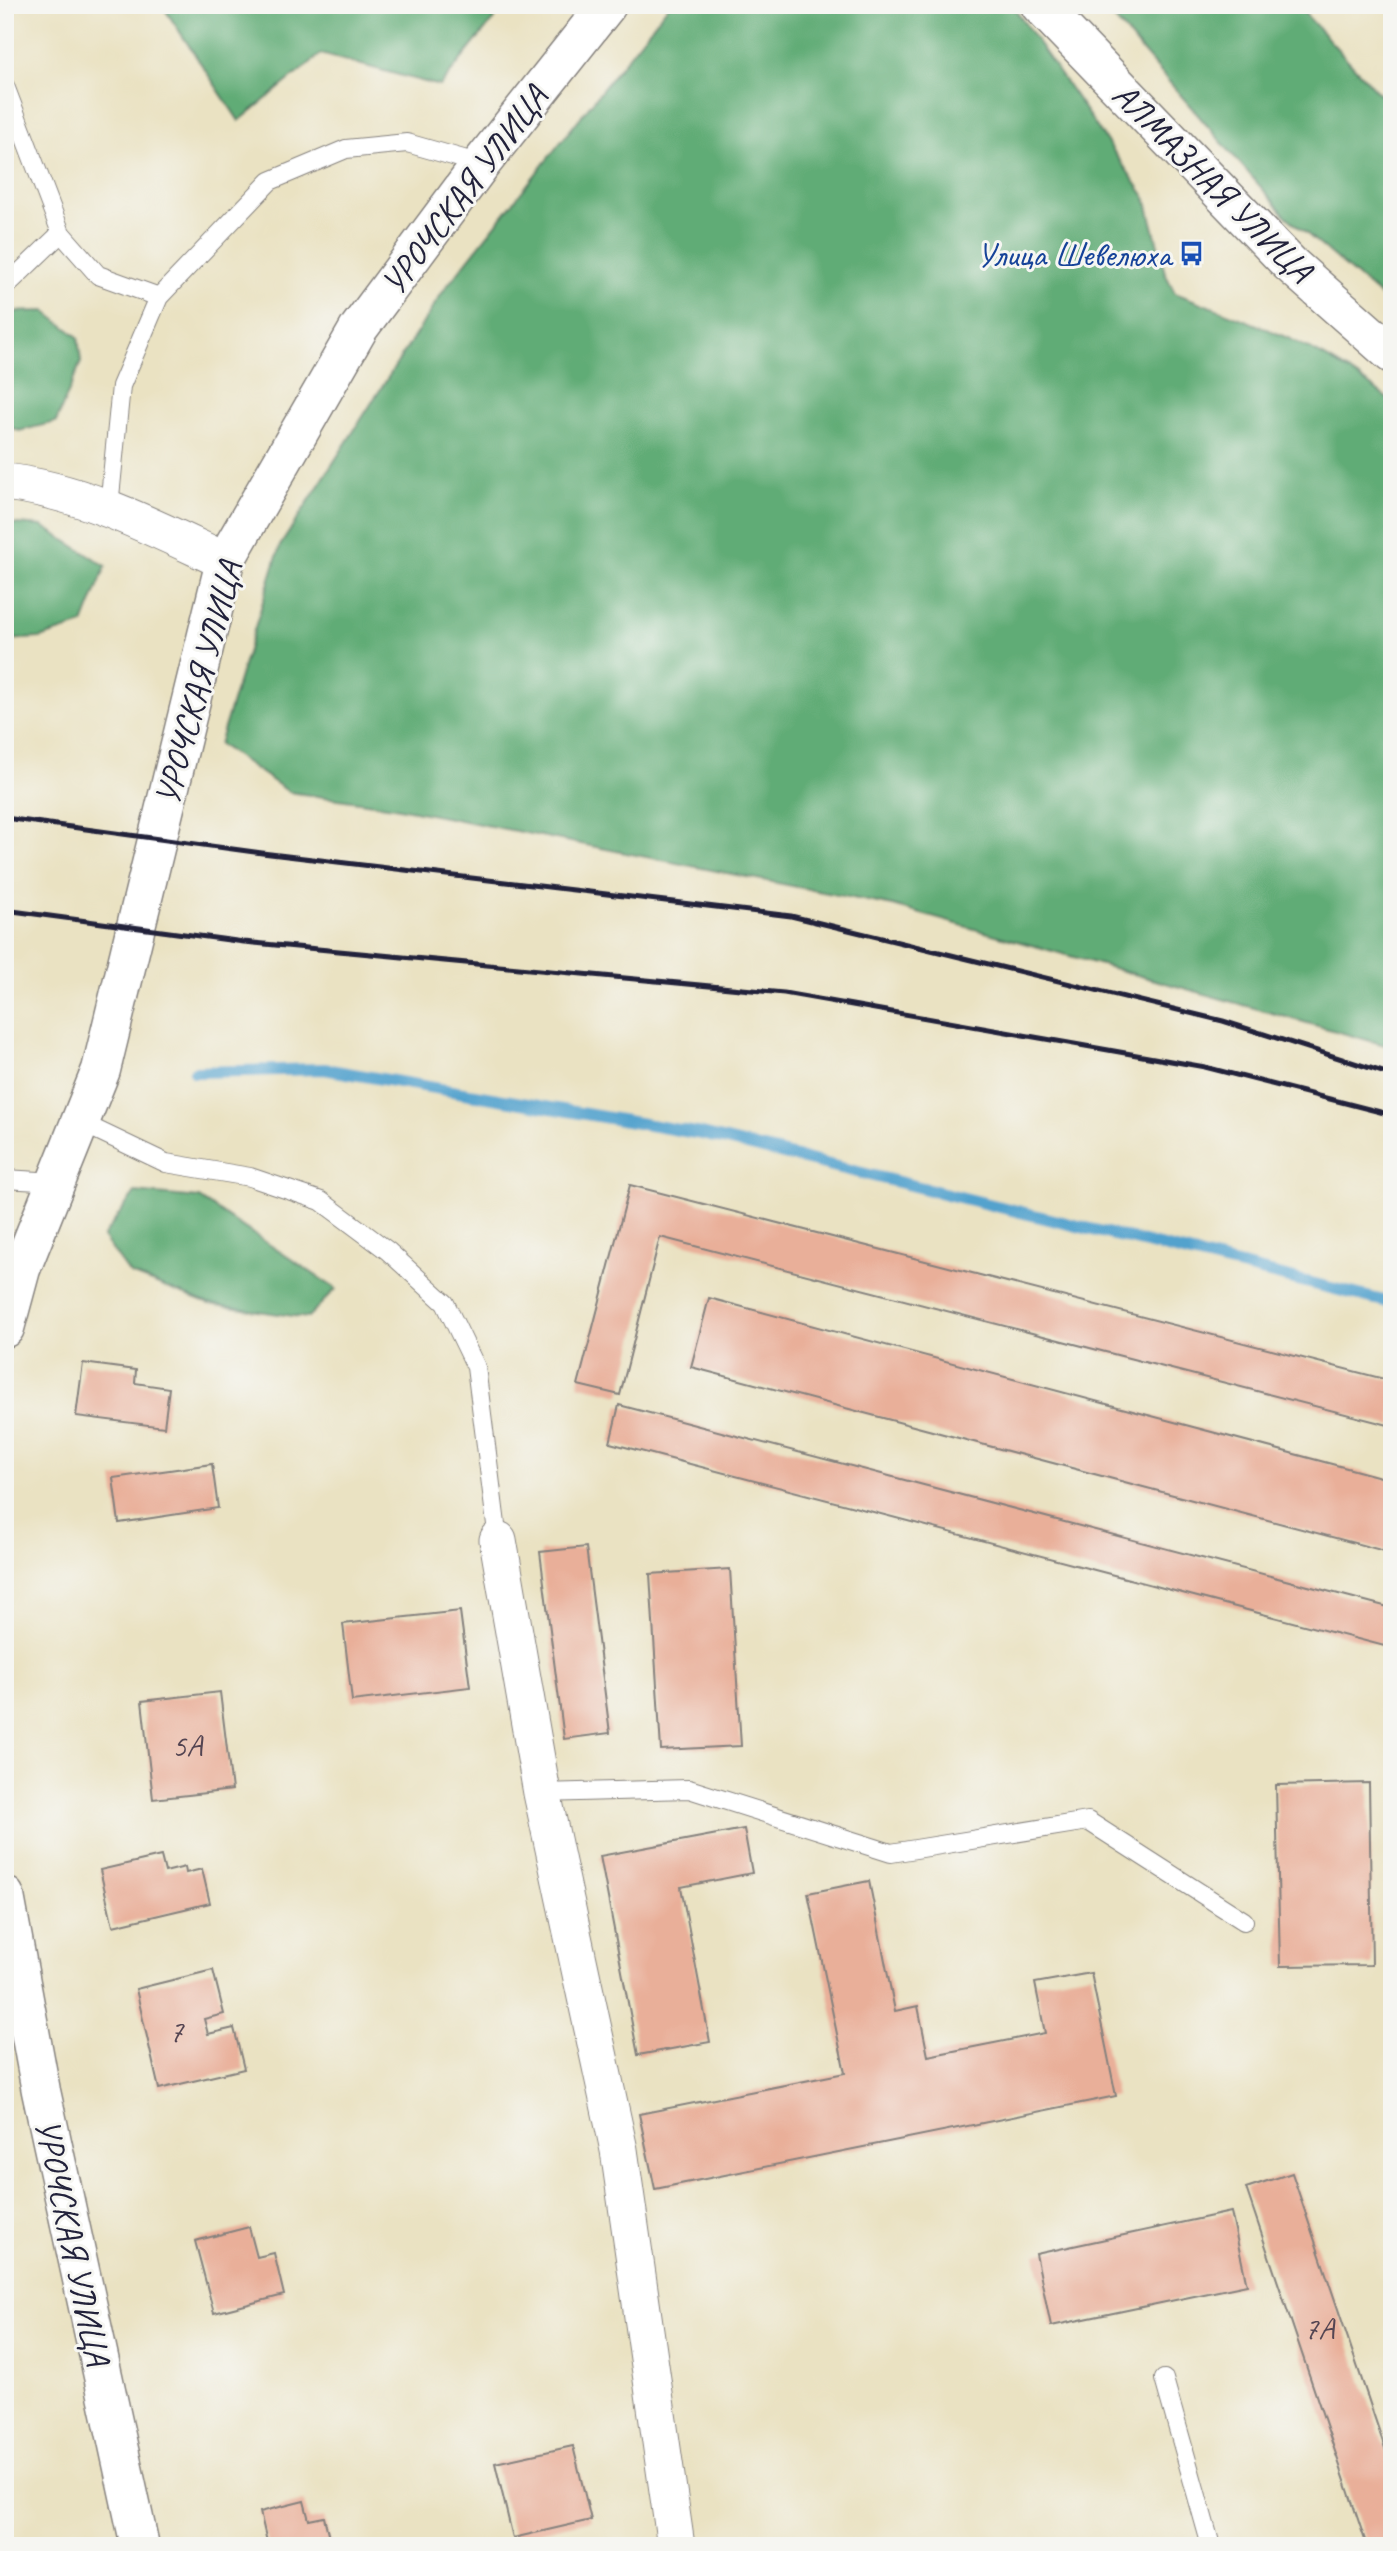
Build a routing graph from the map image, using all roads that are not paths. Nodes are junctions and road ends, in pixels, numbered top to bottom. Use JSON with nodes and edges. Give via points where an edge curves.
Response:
{"nodes":[{"id":1,"x":607,"y":5,"type":"edge"},
{"id":2,"x":1040,"y":5,"type":"edge"},
{"id":3,"x":5,"y":86,"type":"edge"},
{"id":4,"x":481,"y":164,"type":"junction"},
{"id":5,"x":61,"y":233,"type":"junction"},
{"id":6,"x":5,"y":287,"type":"edge"},
{"id":7,"x":159,"y":297,"type":"junction"},
{"id":8,"x":1392,"y":354,"type":"edge"},
{"id":9,"x":5,"y":482,"type":"edge"},
{"id":10,"x":109,"y":507,"type":"junction"},
{"id":11,"x":225,"y":561,"type":"junction"},
{"id":12,"x":80,"y":1122,"type":"junction"},
{"id":13,"x":5,"y":1179,"type":"edge"},
{"id":14,"x":56,"y":1182,"type":"junction"},
{"id":15,"x":5,"y":1328,"type":"edge"},
{"id":16,"x":498,"y":1540,"type":"joint"},
{"id":17,"x":542,"y":1793,"type":"junction"},
{"id":18,"x":5,"y":1896,"type":"edge"},
{"id":19,"x":1244,"y":1921,"type":"dead end"},
{"id":20,"x":1164,"y":2379,"type":"dead end"},
{"id":21,"x":140,"y":2546,"type":"edge"},
{"id":22,"x":676,"y":2546,"type":"edge"},
{"id":23,"x":1211,"y":2546,"type":"edge"}],
"edges":[{"from":1,"to":4,"type":"main road","name":"УРОЧСКАЯ УЛИЦА"},
{"from":2,"to":8,"type":"main road","name":"АЛМАЗНАЯ УЛИЦА","via":[[1290,264]]},
{"from":3,"to":5,"type":"lane"},
{"from":4,"to":7,"type":"lane","via":[[407,143],[346,149],[270,181]]},
{"from":4,"to":11,"type":"main road","name":"УРОЧСКАЯ УЛИЦА","via":[[359,328]]},
{"from":5,"to":6,"type":"lane"},
{"from":5,"to":7,"type":"lane","via":[[98,275]]},
{"from":7,"to":10,"type":"lane","via":[[121,386]]},
{"from":9,"to":10,"type":"street"},
{"from":10,"to":11,"type":"street"},
{"from":11,"to":12,"type":"main road","name":"УРОЧСКАЯ УЛИЦА","via":[[101,1070]]},
{"from":12,"to":14,"type":"main road","name":"УРОЧСКАЯ УЛИЦА"},
{"from":12,"to":16,"type":"lane","via":[[166,1163],[250,1177],[321,1201],[388,1251],[445,1303],[476,1367]]},
{"from":13,"to":14,"type":"lane"},
{"from":14,"to":15,"type":"main road","name":"УРОЧСКАЯ УЛИЦА"},
{"from":16,"to":17,"type":"street"},
{"from":17,"to":19,"type":"lane","via":[[689,1789],[891,1853],[1088,1821]]},
{"from":17,"to":22,"type":"street","via":[[619,2150]]},
{"from":18,"to":21,"type":"main road","name":"УРОЧСКАЯ УЛИЦА","via":[[41,2091]]},
{"from":20,"to":23,"type":"lane"}]}
